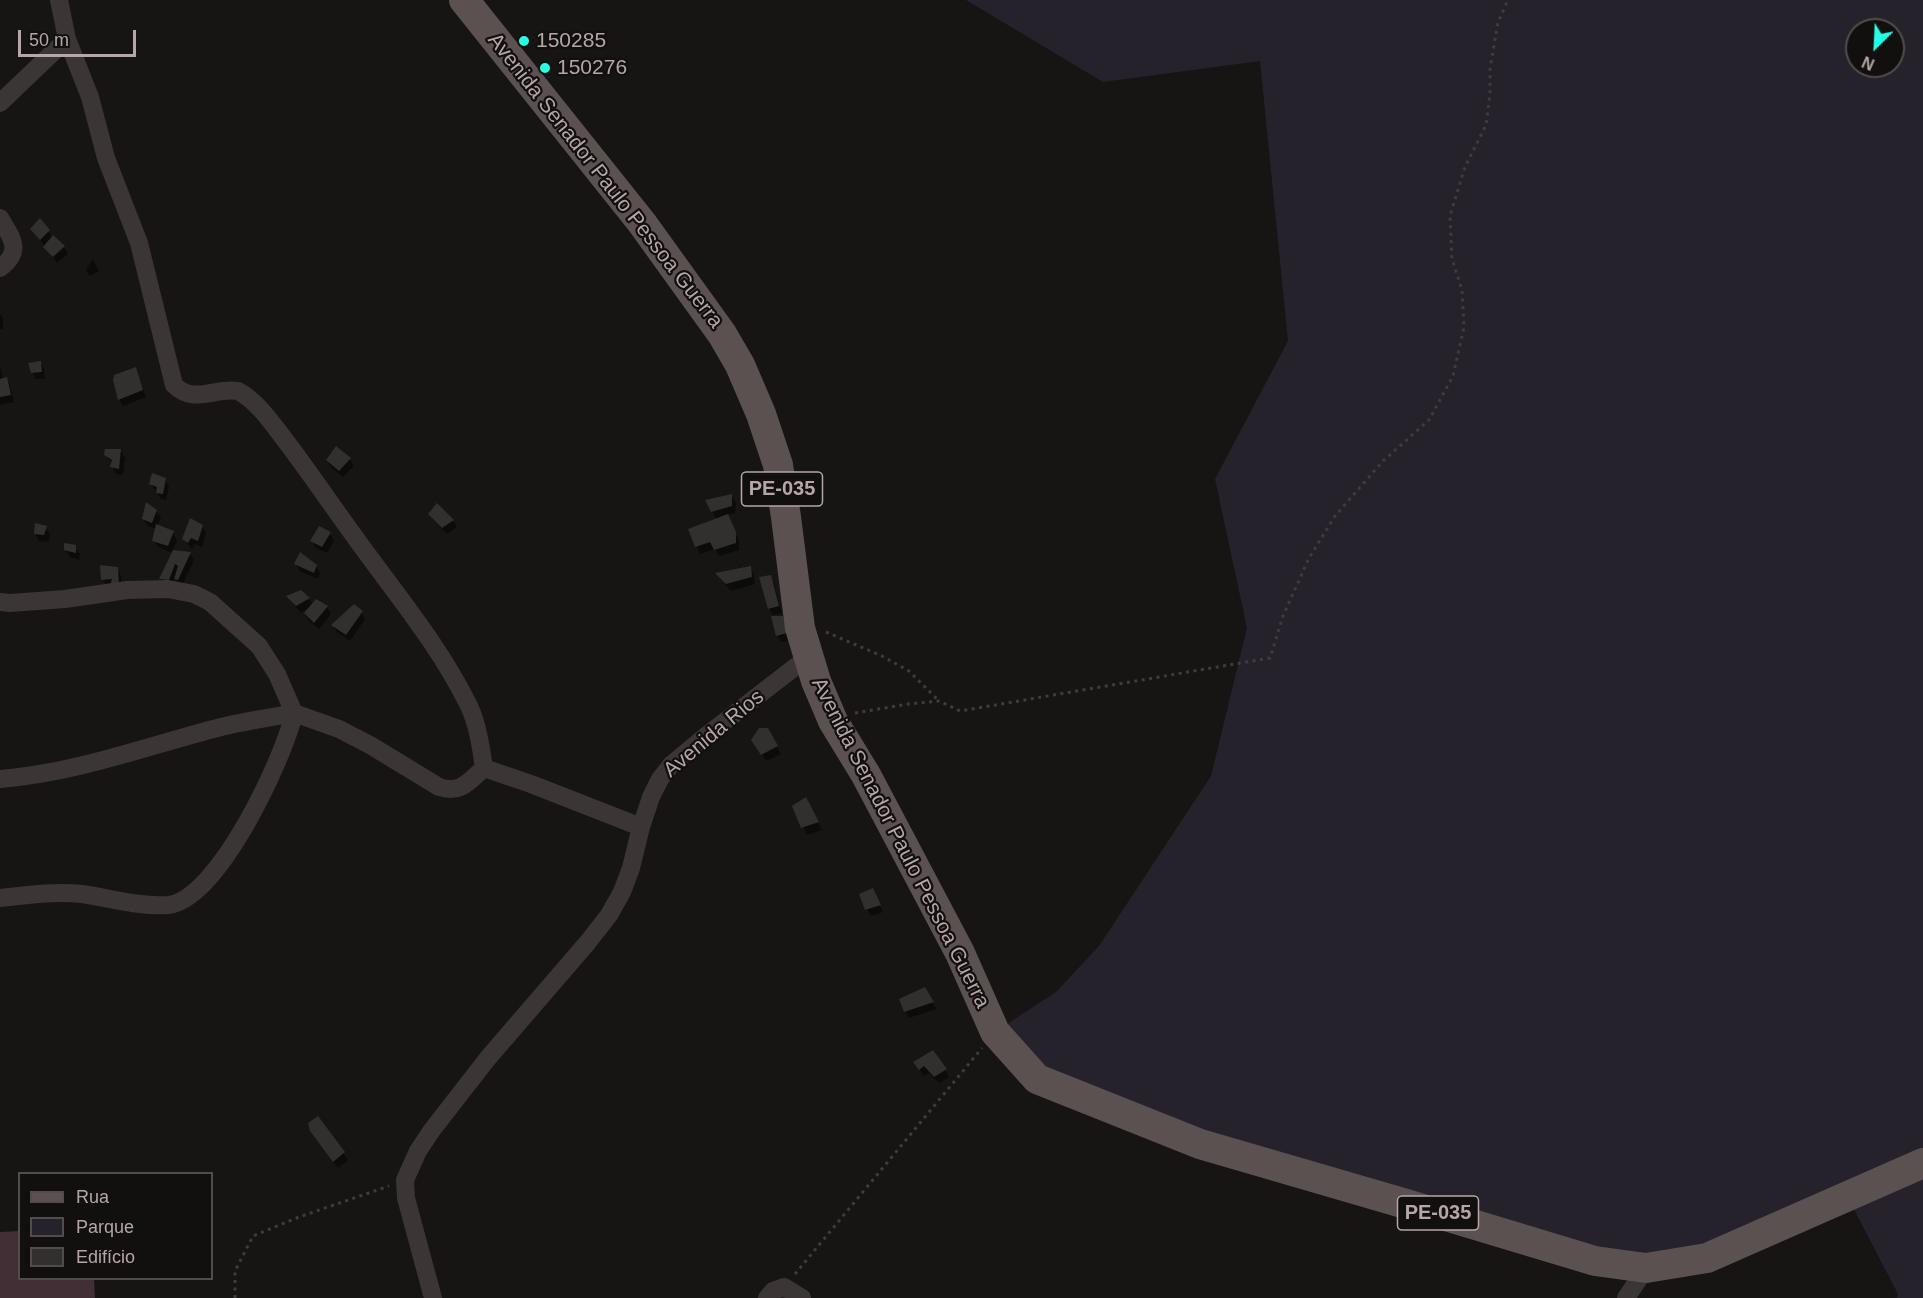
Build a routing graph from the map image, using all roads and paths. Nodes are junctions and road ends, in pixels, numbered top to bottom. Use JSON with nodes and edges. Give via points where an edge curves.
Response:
{"nodes":[{"id":1,"x":59,"y":0,"type":"edge"},
{"id":2,"x":464,"y":0,"type":"edge"},
{"id":3,"x":1508,"y":0,"type":"edge"},
{"id":4,"x":67,"y":39,"type":"junction"},
{"id":5,"x":0,"y":104,"type":"edge"},
{"id":6,"x":0,"y":218,"type":"edge"},
{"id":7,"x":0,"y":268,"type":"edge"},
{"id":8,"x":0,"y":602,"type":"edge"},
{"id":9,"x":800,"y":628,"type":"junction"},
{"id":10,"x":808,"y":657,"type":"junction"},
{"id":11,"x":939,"y":701,"type":"junction"},
{"id":12,"x":294,"y":713,"type":"junction"},
{"id":13,"x":834,"y":721,"type":"junction"},
{"id":14,"x":484,"y":768,"type":"junction"},
{"id":15,"x":0,"y":779,"type":"edge"},
{"id":16,"x":641,"y":827,"type":"junction"},
{"id":17,"x":0,"y":898,"type":"edge"},
{"id":18,"x":995,"y":1032,"type":"junction"},
{"id":19,"x":1923,"y":1162,"type":"edge"},
{"id":20,"x":405,"y":1180,"type":"junction"},
{"id":21,"x":1646,"y":1268,"type":"junction"},
{"id":22,"x":784,"y":1287,"type":"junction"},
{"id":23,"x":235,"y":1298,"type":"edge"},
{"id":24,"x":433,"y":1298,"type":"edge"},
{"id":25,"x":767,"y":1298,"type":"edge"},
{"id":26,"x":802,"y":1298,"type":"edge"},
{"id":27,"x":1626,"y":1298,"type":"edge"}],
"edges":[{"from":1,"to":4,"type":"street"},
{"from":2,"to":9,"type":"main road","name":"Avenida Senador Paulo Pessoa Guerra","number":"PE-035","via":[[642,223],[740,365],[777,465]]},
{"from":3,"to":11,"type":"path","via":[[1498,22],[1486,125],[1465,167],[1450,216],[1452,260],[1462,290],[1464,327],[1453,376],[1429,420],[1383,461],[1335,516],[1309,558],[1283,616],[1270,658],[960,711]]},
{"from":4,"to":5,"type":"street"},
{"from":4,"to":14,"type":"street","via":[[139,243],[174,385],[197,396],[238,391],[276,428],[394,587],[454,677],[471,709]]},
{"from":6,"to":7,"type":"street","via":[[12,237],[14,249]]},
{"from":8,"to":12,"type":"street","via":[[65,599],[127,590],[168,589],[194,594],[210,602],[259,646]]},
{"from":9,"to":10,"type":"main road","name":"Avenida Senador Paulo Pessoa Guerra","number":"PE-035"},
{"from":9,"to":11,"type":"path","via":[[825,632],[882,656],[909,671]]},
{"from":10,"to":13,"type":"main road","name":"Avenida Senador Paulo Pessoa Guerra","number":"PE-035"},
{"from":10,"to":16,"type":"street","name":"Avenida Rios","via":[[671,765],[651,797]]},
{"from":11,"to":13,"type":"path","via":[[849,714]]},
{"from":12,"to":14,"type":"street","via":[[339,729],[449,790],[460,788]]},
{"from":12,"to":15,"type":"street","via":[[222,727],[71,769]]},
{"from":12,"to":17,"type":"street","via":[[279,758],[249,817],[209,877],[187,897],[169,905],[61,893]]},
{"from":13,"to":18,"type":"main road","name":"Avenida Senador Paulo Pessoa Guerra","number":"PE-035","via":[[956,943]]},
{"from":14,"to":16,"type":"street"},
{"from":16,"to":20,"type":"street","name":"Avenida Rios","via":[[631,868],[609,915],[432,1130]]},
{"from":18,"to":21,"type":"main road","name":"PE-035","number":"PE-035","via":[[1037,1079],[1173,1135],[1595,1262]]},
{"from":18,"to":22,"type":"path"},
{"from":19,"to":21,"type":"main road","name":"PE-035","number":"PE-035","via":[[1707,1258]]},
{"from":20,"to":23,"type":"path","via":[[253,1236],[235,1271]]},
{"from":20,"to":24,"type":"street","via":[[410,1218]]},
{"from":21,"to":27,"type":"street"},
{"from":22,"to":25,"type":"street"},
{"from":22,"to":26,"type":"street"}]}
